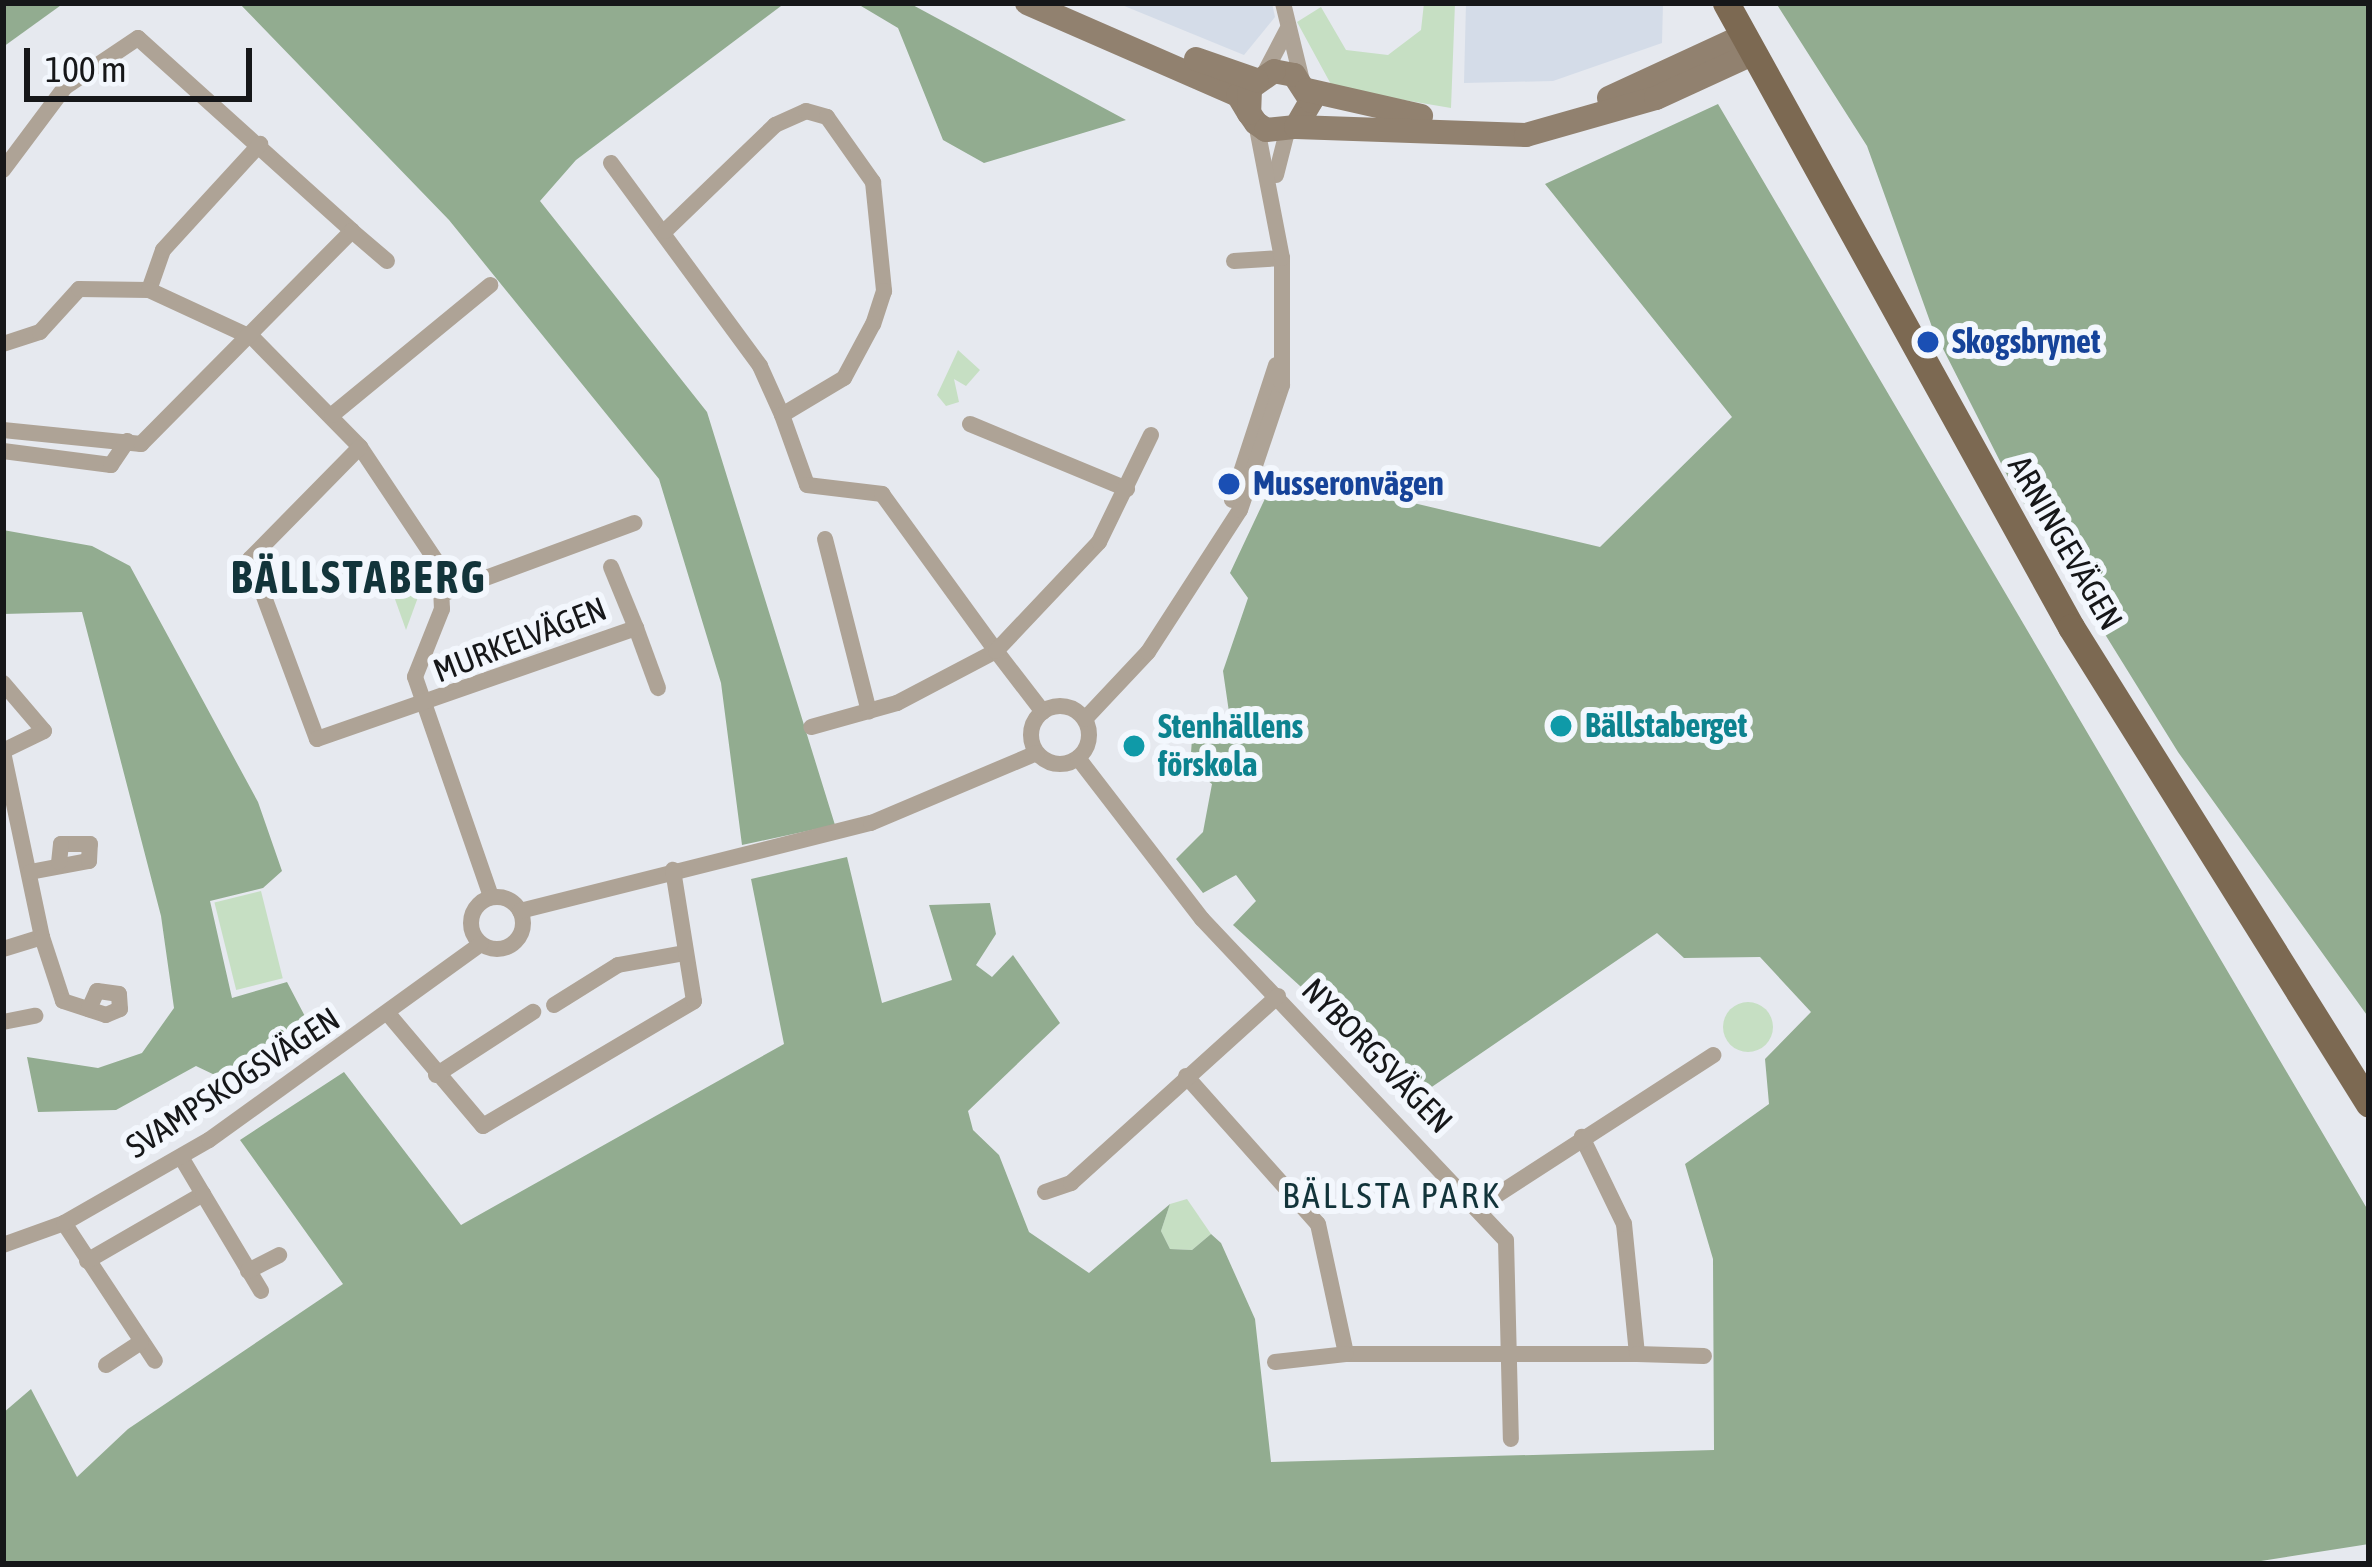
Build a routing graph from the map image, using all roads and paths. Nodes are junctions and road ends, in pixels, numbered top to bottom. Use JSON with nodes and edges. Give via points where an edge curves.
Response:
{"nodes":[{"id":1,"x":1027,"y":3,"type":"edge"},
{"id":2,"x":1062,"y":3,"type":"edge"},
{"id":3,"x":1283,"y":3,"type":"edge"},
{"id":4,"x":1726,"y":3,"type":"edge"},
{"id":5,"x":1287,"y":30,"type":"junction"},
{"id":6,"x":1746,"y":46,"type":"junction"},
{"id":7,"x":1260,"y":77,"type":"junction"},
{"id":8,"x":1304,"y":86,"type":"junction"},
{"id":9,"x":1252,"y":118,"type":"junction"},
{"id":10,"x":1420,"y":123,"type":"junction"},
{"id":11,"x":1291,"y":129,"type":"junction"},
{"id":12,"x":260,"y":144,"type":"junction"},
{"id":13,"x":611,"y":163,"type":"dead end"},
{"id":14,"x":3,"y":170,"type":"edge"},
{"id":15,"x":1274,"y":188,"type":"junction"},
{"id":16,"x":352,"y":231,"type":"junction"},
{"id":17,"x":665,"y":231,"type":"junction"},
{"id":18,"x":1282,"y":258,"type":"junction"},
{"id":19,"x":387,"y":261,"type":"dead end"},
{"id":20,"x":1234,"y":261,"type":"dead end"},
{"id":21,"x":490,"y":285,"type":"dead end"},
{"id":22,"x":149,"y":290,"type":"junction"},
{"id":23,"x":253,"y":338,"type":"junction"},
{"id":24,"x":3,"y":344,"type":"edge"},
{"id":25,"x":332,"y":415,"type":"junction"},
{"id":26,"x":782,"y":416,"type":"junction"},
{"id":27,"x":970,"y":424,"type":"dead end"},
{"id":28,"x":3,"y":430,"type":"edge"},
{"id":29,"x":1151,"y":435,"type":"dead end"},
{"id":30,"x":127,"y":441,"type":"junction"},
{"id":31,"x":360,"y":447,"type":"junction"},
{"id":32,"x":3,"y":451,"type":"edge"},
{"id":33,"x":1127,"y":489,"type":"junction"},
{"id":34,"x":634,"y":523,"type":"dead end"},
{"id":35,"x":825,"y":539,"type":"dead end"},
{"id":36,"x":611,"y":567,"type":"dead end"},
{"id":37,"x":445,"y":592,"type":"junction"},
{"id":38,"x":636,"y":628,"type":"junction"},
{"id":39,"x":996,"y":651,"type":"junction"},
{"id":40,"x":3,"y":683,"type":"edge"},
{"id":41,"x":658,"y":688,"type":"dead end"},
{"id":42,"x":426,"y":707,"type":"junction"},
{"id":43,"x":869,"y":711,"type":"junction"},
{"id":44,"x":1043,"y":712,"type":"junction"},
{"id":45,"x":1085,"y":719,"type":"junction"},
{"id":46,"x":811,"y":728,"type":"dead end"},
{"id":47,"x":3,"y":751,"type":"edge"},
{"id":48,"x":1037,"y":753,"type":"junction"},
{"id":49,"x":1078,"y":758,"type":"junction"},
{"id":50,"x":59,"y":862,"type":"dead end"},
{"id":51,"x":673,"y":871,"type":"junction"},
{"id":52,"x":31,"y":872,"type":"junction"},
{"id":53,"x":491,"y":897,"type":"junction"},
{"id":54,"x":520,"y":911,"type":"junction"},
{"id":55,"x":42,"y":937,"type":"junction"},
{"id":56,"x":481,"y":944,"type":"junction"},
{"id":57,"x":3,"y":949,"type":"edge"},
{"id":58,"x":684,"y":952,"type":"junction"},
{"id":59,"x":1278,"y":996,"type":"junction"},
{"id":60,"x":554,"y":1005,"type":"dead end"},
{"id":61,"x":89,"y":1009,"type":"dead end"},
{"id":62,"x":532,"y":1012,"type":"dead end"},
{"id":63,"x":28,"y":1014,"type":"dead end"},
{"id":64,"x":390,"y":1016,"type":"junction"},
{"id":65,"x":3,"y":1022,"type":"edge"},
{"id":66,"x":1713,"y":1055,"type":"dead end"},
{"id":67,"x":436,"y":1075,"type":"junction"},
{"id":68,"x":1186,"y":1076,"type":"junction"},
{"id":69,"x":2369,"y":1104,"type":"edge"},
{"id":70,"x":1582,"y":1136,"type":"junction"},
{"id":71,"x":181,"y":1157,"type":"junction"},
{"id":72,"x":1045,"y":1192,"type":"dead end"},
{"id":73,"x":203,"y":1194,"type":"junction"},
{"id":74,"x":1480,"y":1206,"type":"junction"},
{"id":75,"x":64,"y":1223,"type":"junction"},
{"id":76,"x":3,"y":1245,"type":"edge"},
{"id":77,"x":279,"y":1255,"type":"dead end"},
{"id":78,"x":86,"y":1261,"type":"junction"},
{"id":79,"x":248,"y":1271,"type":"junction"},
{"id":80,"x":261,"y":1291,"type":"dead end"},
{"id":81,"x":141,"y":1342,"type":"junction"},
{"id":82,"x":1512,"y":1347,"type":"junction"},
{"id":83,"x":1346,"y":1354,"type":"junction"},
{"id":84,"x":1637,"y":1354,"type":"junction"},
{"id":85,"x":1704,"y":1356,"type":"dead end"},
{"id":86,"x":154,"y":1361,"type":"dead end"},
{"id":87,"x":1276,"y":1362,"type":"dead end"},
{"id":88,"x":106,"y":1365,"type":"dead end"},
{"id":89,"x":1511,"y":1439,"type":"dead end"}],
"edges":[{"from":1,"to":9,"type":"street","via":[[1238,95]]},
{"from":2,"to":7,"type":"street"},
{"from":3,"to":5,"type":"street"},
{"from":4,"to":6,"type":"main road","name":"ARNINGEVÄGEN"},
{"from":5,"to":7,"type":"street"},
{"from":5,"to":8,"type":"street"},
{"from":6,"to":10,"type":"street","via":[[1579,109],[1480,128]]},
{"from":6,"to":69,"type":"main road","name":"ARNINGEVÄGEN","via":[[2071,627]]},
{"from":7,"to":8,"type":"street"},
{"from":7,"to":9,"type":"street"},
{"from":8,"to":10,"type":"street"},
{"from":8,"to":11,"type":"street"},
{"from":9,"to":11,"type":"street"},
{"from":9,"to":15,"type":"street"},
{"from":10,"to":11,"type":"street"},
{"from":11,"to":15,"type":"street"},
{"from":12,"to":14,"type":"street","via":[[138,38],[64,87]]},
{"from":12,"to":16,"type":"street"},
{"from":12,"to":22,"type":"street","via":[[163,250]]},
{"from":13,"to":17,"type":"street"},
{"from":15,"to":18,"type":"street"},
{"from":16,"to":19,"type":"street"},
{"from":16,"to":23,"type":"street"},
{"from":17,"to":26,"type":"street"},
{"from":17,"to":26,"type":"street","via":[[775,125],[806,111],[826,117],[873,182],[884,291],[873,324],[844,378]]},
{"from":18,"to":20,"type":"street"},
{"from":18,"to":45,"type":"street","via":[[1282,347],[1264,445],[1217,542],[1148,652]]},
{"from":21,"to":25,"type":"street"},
{"from":22,"to":23,"type":"street"},
{"from":22,"to":24,"type":"street","via":[[79,289],[40,332]]},
{"from":23,"to":25,"type":"street"},
{"from":23,"to":30,"type":"street","via":[[141,444]]},
{"from":25,"to":31,"type":"street"},
{"from":26,"to":39,"type":"street","via":[[807,485],[882,494]]},
{"from":27,"to":33,"type":"street"},
{"from":28,"to":30,"type":"street"},
{"from":29,"to":33,"type":"street"},
{"from":30,"to":32,"type":"street","via":[[111,465]]},
{"from":31,"to":37,"type":"street","via":[[440,567]]},
{"from":31,"to":42,"type":"street","name":"MURKELVÄGEN","via":[[253,552],[252,567],[317,739]]},
{"from":33,"to":39,"type":"street","via":[[1072,579]]},
{"from":34,"to":37,"type":"street","name":"MURKELVÄGEN"},
{"from":35,"to":43,"type":"street"},
{"from":36,"to":38,"type":"street","name":"MURKELVÄGEN"},
{"from":37,"to":42,"type":"street","name":"MURKELVÄGEN","via":[[415,672]]},
{"from":38,"to":41,"type":"street","name":"MURKELVÄGEN"},
{"from":38,"to":42,"type":"street","name":"MURKELVÄGEN"},
{"from":39,"to":43,"type":"street"},
{"from":39,"to":44,"type":"street"},
{"from":40,"to":47,"type":"street","via":[[44,731]]},
{"from":42,"to":53,"type":"street","name":"MURKELVÄGEN"},
{"from":43,"to":46,"type":"street"},
{"from":44,"to":45,"type":"street","via":[[1067,707]]},
{"from":44,"to":48,"type":"street","via":[[1031,731]]},
{"from":45,"to":49,"type":"street"},
{"from":47,"to":52,"type":"street"},
{"from":48,"to":49,"type":"street","via":[[1057,764]]},
{"from":48,"to":51,"type":"street","name":"SVAMPSKOGSVÄGEN","via":[[871,824]]},
{"from":49,"to":59,"type":"street","name":"NYBORGSVÄGEN","via":[[1178,891]]},
{"from":50,"to":52,"type":"street"},
{"from":51,"to":54,"type":"street","name":"SVAMPSKOGSVÄGEN"},
{"from":51,"to":58,"type":"street"},
{"from":52,"to":55,"type":"street"},
{"from":53,"to":54,"type":"street"},
{"from":53,"to":56,"type":"street","via":[[472,914]]},
{"from":54,"to":56,"type":"street","name":"SVAMPSKOGSVÄGEN","via":[[516,940]]},
{"from":55,"to":57,"type":"street"},
{"from":55,"to":61,"type":"street","via":[[63,1001]]},
{"from":56,"to":64,"type":"street","name":"SVAMPSKOGSVÄGEN"},
{"from":58,"to":60,"type":"street","via":[[618,965]]},
{"from":58,"to":67,"type":"street","via":[[687,1010],[631,1030],[483,1126]]},
{"from":59,"to":68,"type":"street"},
{"from":59,"to":74,"type":"street","name":"NYBORGSVÄGEN"},
{"from":62,"to":67,"type":"street"},
{"from":63,"to":65,"type":"street"},
{"from":64,"to":67,"type":"street"},
{"from":64,"to":71,"type":"street","name":"SVAMPSKOGSVÄGEN"},
{"from":66,"to":70,"type":"street"},
{"from":68,"to":72,"type":"street","via":[[1071,1184]]},
{"from":68,"to":83,"type":"street","via":[[1318,1224]]},
{"from":70,"to":74,"type":"street"},
{"from":70,"to":84,"type":"street","via":[[1624,1224]]},
{"from":71,"to":73,"type":"street"},
{"from":71,"to":75,"type":"street","name":"SVAMPSKOGSVÄGEN"},
{"from":73,"to":78,"type":"street"},
{"from":73,"to":79,"type":"street"},
{"from":74,"to":82,"type":"street","name":"NYBORGSVÄGEN","via":[[1512,1267]]},
{"from":75,"to":76,"type":"street","name":"SVAMPSKOGSVÄGEN"},
{"from":75,"to":78,"type":"street"},
{"from":77,"to":79,"type":"street"},
{"from":78,"to":81,"type":"street"},
{"from":79,"to":80,"type":"street"},
{"from":81,"to":86,"type":"street"},
{"from":81,"to":88,"type":"street"},
{"from":82,"to":83,"type":"street"},
{"from":82,"to":84,"type":"street"},
{"from":82,"to":89,"type":"street","name":"NYBORGSVÄGEN"},
{"from":83,"to":87,"type":"street"},
{"from":84,"to":85,"type":"street"}]}
